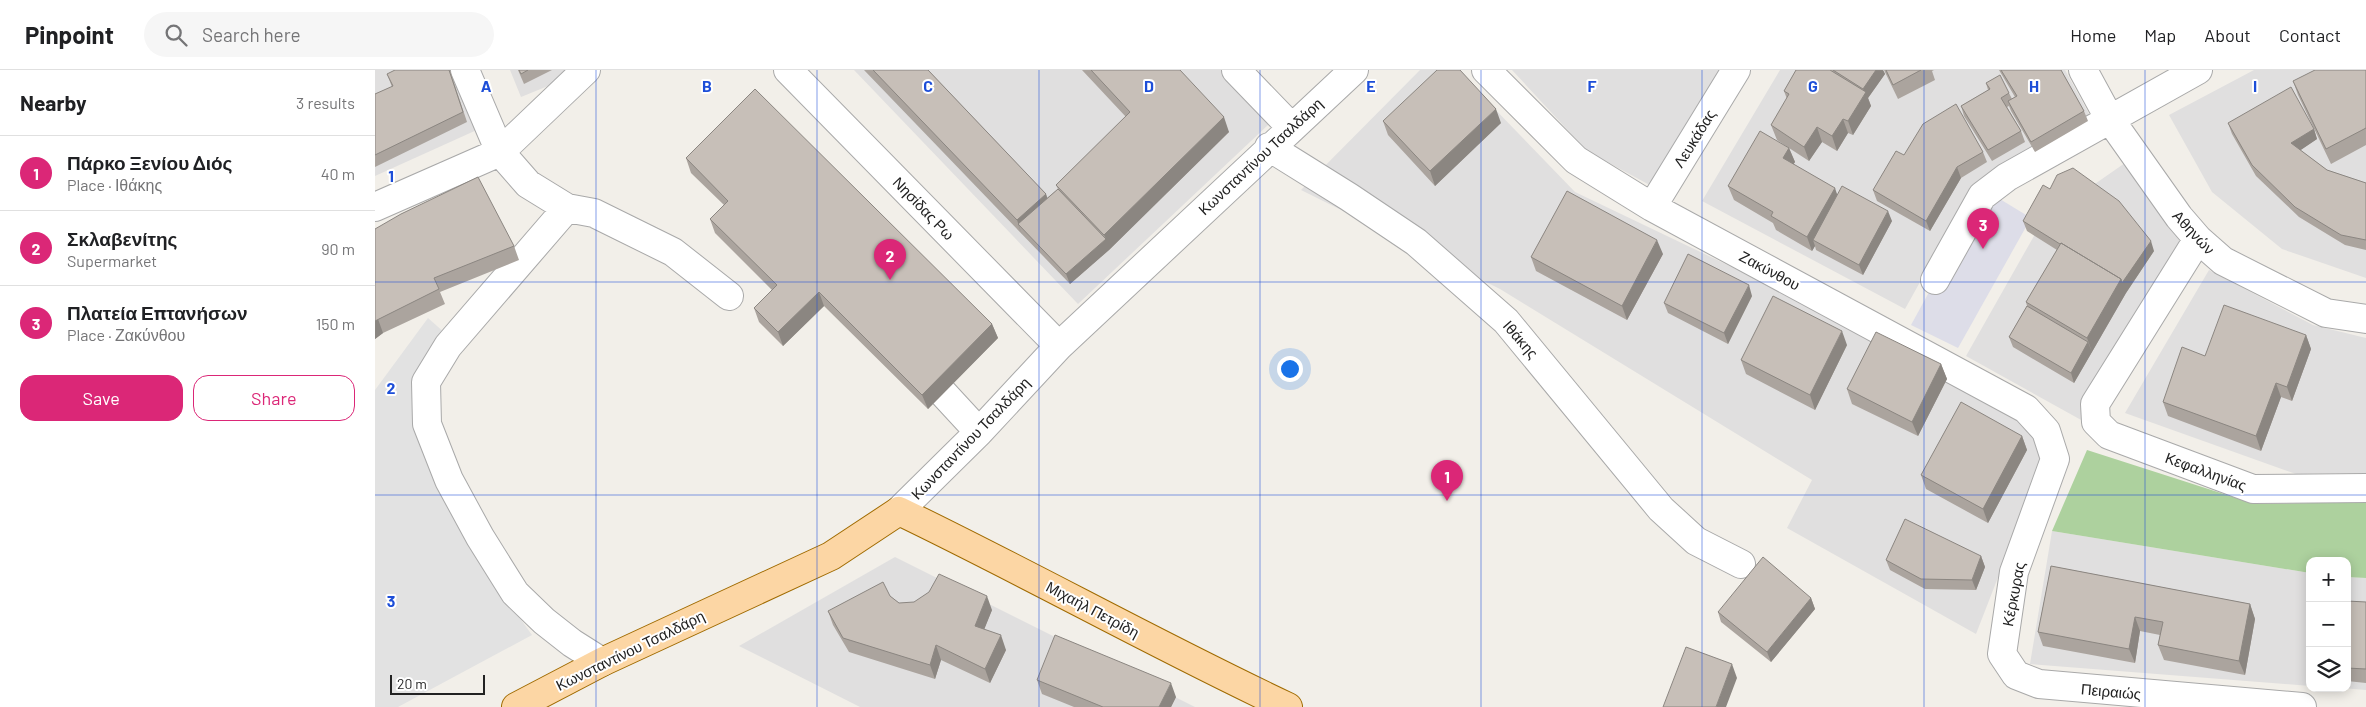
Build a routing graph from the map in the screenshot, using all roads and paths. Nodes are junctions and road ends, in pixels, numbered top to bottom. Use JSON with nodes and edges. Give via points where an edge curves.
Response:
{"nodes":[{"id":1,"x":465,"y":70,"type":"edge"},
{"id":2,"x":586,"y":70,"type":"edge"},
{"id":3,"x":788,"y":70,"type":"edge"},
{"id":4,"x":1236,"y":70,"type":"edge"},
{"id":5,"x":1354,"y":70,"type":"edge"},
{"id":6,"x":1487,"y":70,"type":"edge"},
{"id":7,"x":1736,"y":70,"type":"edge"},
{"id":8,"x":2083,"y":70,"type":"edge"},
{"id":9,"x":2198,"y":70,"type":"edge"},
{"id":10,"x":2109,"y":118,"type":"junction"},
{"id":11,"x":1291,"y":127,"type":"junction"},
{"id":12,"x":1269,"y":147,"type":"junction"},
{"id":13,"x":500,"y":152,"type":"junction"},
{"id":14,"x":375,"y":207,"type":"edge"},
{"id":15,"x":1652,"y":207,"type":"junction"},
{"id":16,"x":567,"y":208,"type":"junction"},
{"id":17,"x":2198,"y":239,"type":"junction"},
{"id":18,"x":1935,"y":280,"type":"dead end"},
{"id":19,"x":729,"y":296,"type":"dead end"},
{"id":20,"x":2366,"y":319,"type":"edge"},
{"id":21,"x":1059,"y":346,"type":"junction"},
{"id":22,"x":943,"y":393,"type":"edge"},
{"id":23,"x":979,"y":432,"type":"junction"},
{"id":24,"x":2055,"y":459,"type":"joint"},
{"id":25,"x":2366,"y":488,"type":"edge"},
{"id":26,"x":899,"y":511,"type":"junction"},
{"id":27,"x":1741,"y":564,"type":"dead end"},
{"id":28,"x":602,"y":662,"type":"junction"},
{"id":29,"x":2039,"y":684,"type":"joint"},
{"id":30,"x":517,"y":707,"type":"edge"},
{"id":31,"x":1288,"y":707,"type":"edge"},
{"id":32,"x":2301,"y":707,"type":"edge"}],
"edges":[{"from":1,"to":13,"type":"street"},
{"from":2,"to":13,"type":"street"},
{"from":3,"to":21,"type":"street","name":"Νησίδας Ρω"},
{"from":4,"to":11,"type":"street"},
{"from":5,"to":11,"type":"street","name":"Κωνσταντίνου Τσαλδάρη"},
{"from":6,"to":15,"type":"street","name":"Ζακύνθου","via":[[1576,160]]},
{"from":7,"to":15,"type":"street","name":"Λευκάδας"},
{"from":8,"to":10,"type":"street","name":"Αθηνών"},
{"from":9,"to":10,"type":"street"},
{"from":10,"to":17,"type":"street","name":"Αθηνών"},
{"from":10,"to":18,"type":"street","via":[[2007,176],[1982,196]]},
{"from":11,"to":12,"type":"street","name":"Κωνσταντίνου Τσαλδάρη"},
{"from":12,"to":21,"type":"street","name":"Κωνσταντίνου Τσαλδάρη"},
{"from":12,"to":27,"type":"street","name":"Ιθάκης","via":[[1416,242],[1498,314],[1661,509],[1696,541]]},
{"from":13,"to":14,"type":"street"},
{"from":13,"to":16,"type":"street","via":[[528,184]]},
{"from":15,"to":24,"type":"street","name":"Ζακύνθου","via":[[2026,409],[2046,432]]},
{"from":16,"to":19,"type":"street","via":[[594,213],[673,252]]},
{"from":16,"to":28,"type":"street","via":[[448,346],[426,382],[427,424],[449,480],[515,592],[544,621]]},
{"from":17,"to":20,"type":"street","name":"Αθηνών","via":[[2223,261],[2326,313]]},
{"from":17,"to":25,"type":"street","name":"Κεφαλληνίας","via":[[2095,404],[2096,422],[2109,435],[2253,489]]},
{"from":21,"to":23,"type":"street","name":"Κωνσταντίνου Τσαλδάρη"},
{"from":22,"to":23,"type":"street"},
{"from":23,"to":26,"type":"street","name":"Κωνσταντίνου Τσαλδάρη"},
{"from":24,"to":29,"type":"street","name":"Κέρκυρας","via":[[2014,572],[2002,654],[2016,675]]},
{"from":26,"to":28,"type":"main road","name":"Κωνσταντίνου Τσαλδάρη","via":[[831,556]]},
{"from":26,"to":31,"type":"main road","name":"Μιχαήλ Πετρίδη","via":[[995,557],[1205,668]]},
{"from":28,"to":30,"type":"main road","name":"Κωνσταντίνου Τσαλδάρη"},
{"from":29,"to":32,"type":"street","name":"Πειραιώς"}]}
